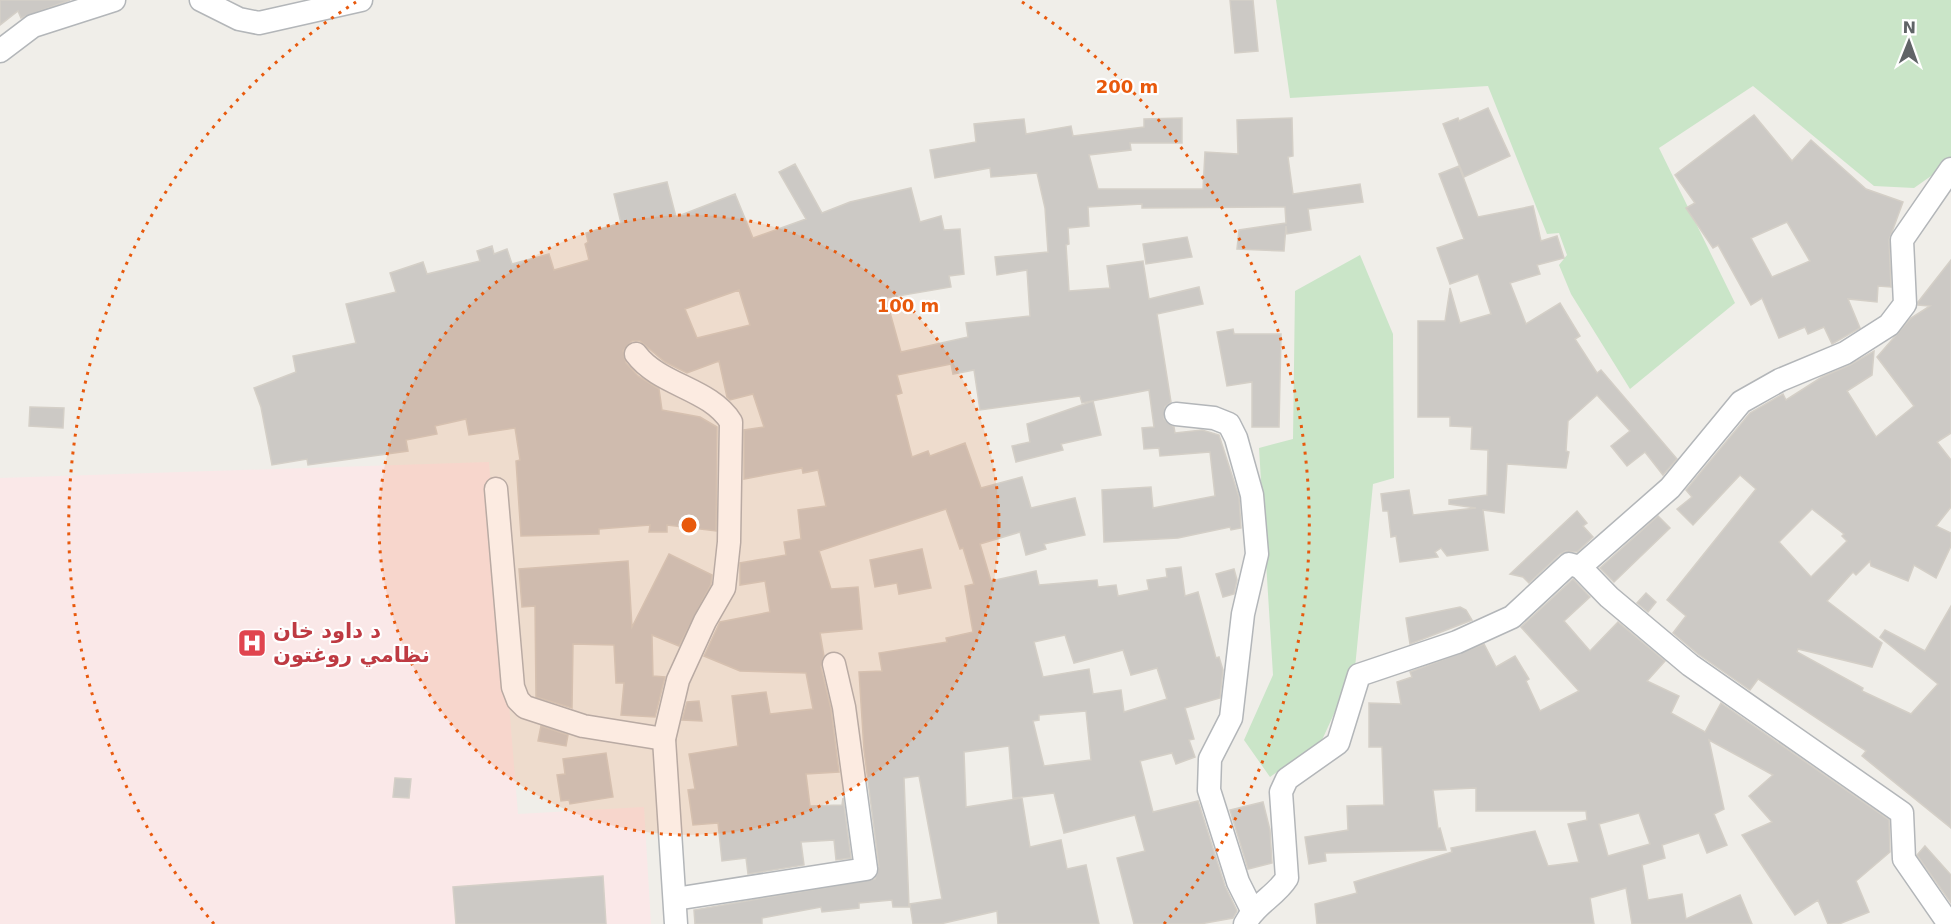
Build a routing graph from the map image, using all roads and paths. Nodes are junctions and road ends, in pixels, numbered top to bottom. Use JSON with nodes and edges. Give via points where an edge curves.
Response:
{"nodes":[{"id":1,"x":114,"y":0,"type":"edge"},
{"id":2,"x":201,"y":0,"type":"edge"},
{"id":3,"x":361,"y":0,"type":"edge"},
{"id":4,"x":0,"y":51,"type":"edge"},
{"id":5,"x":1951,"y":169,"type":"edge"},
{"id":6,"x":636,"y":354,"type":"dead end"},
{"id":7,"x":1176,"y":414,"type":"dead end"},
{"id":8,"x":496,"y":489,"type":"dead end"},
{"id":9,"x":1580,"y":567,"type":"junction"},
{"id":10,"x":834,"y":664,"type":"dead end"},
{"id":11,"x":664,"y":739,"type":"junction"},
{"id":12,"x":675,"y":898,"type":"junction"},
{"id":13,"x":1249,"y":917,"type":"edge"},
{"id":14,"x":676,"y":924,"type":"edge"},
{"id":15,"x":1949,"y":924,"type":"edge"}],
"edges":[{"from":1,"to":4,"type":"street","via":[[33,26]]},
{"from":2,"to":3,"type":"street","via":[[239,19],[259,23]]},
{"from":5,"to":9,"type":"street","via":[[1902,240],[1905,304],[1889,326],[1845,353],[1780,380],[1741,402],[1670,488]]},
{"from":6,"to":11,"type":"street","via":[[646,367],[722,408],[730,423],[729,542],[724,588],[678,680]]},
{"from":7,"to":13,"type":"street","via":[[1214,417],[1229,424],[1252,495],[1257,554],[1243,614],[1231,718],[1210,759],[1209,790]]},
{"from":8,"to":11,"type":"street","via":[[513,687],[518,700],[525,707],[583,726]]},
{"from":9,"to":13,"type":"street","via":[[1569,564],[1512,617],[1457,642],[1359,675],[1338,743],[1287,779],[1281,792],[1287,878]]},
{"from":9,"to":15,"type":"street","via":[[1609,597],[1690,665],[1902,813],[1904,859]]},
{"from":10,"to":12,"type":"street","via":[[844,707],[866,868]]},
{"from":11,"to":12,"type":"street"},
{"from":12,"to":14,"type":"street"}]}
